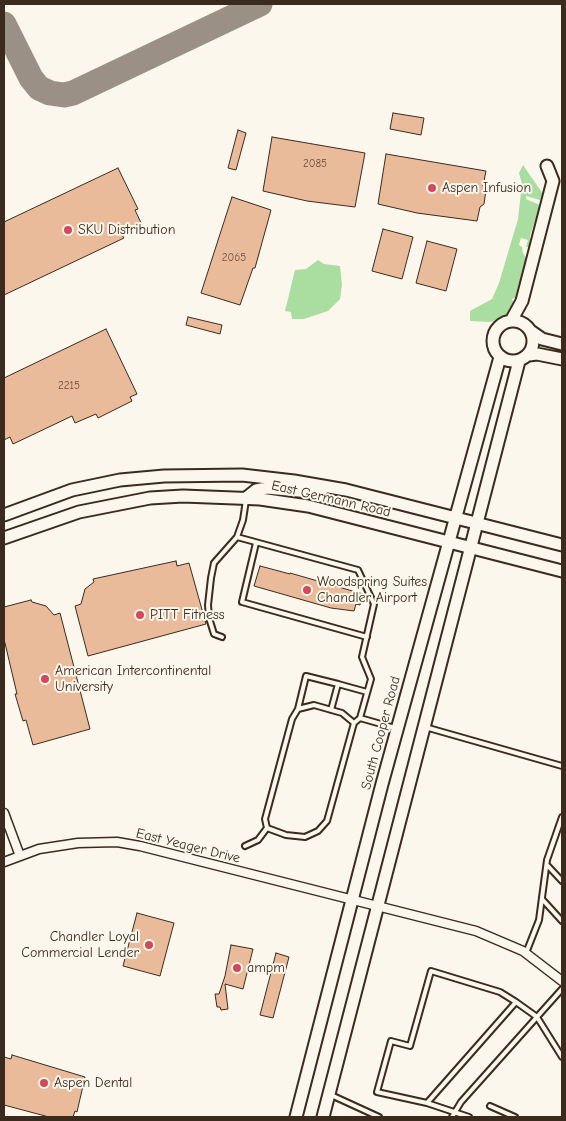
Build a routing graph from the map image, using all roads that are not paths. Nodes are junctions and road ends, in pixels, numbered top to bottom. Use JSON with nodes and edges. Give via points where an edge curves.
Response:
{"nodes":[{"id":1,"x":547,"y":166,"type":"dead end"},
{"id":2,"x":522,"y":301,"type":"junction"},
{"id":3,"x":510,"y":321,"type":"junction"},
{"id":4,"x":529,"y":329,"type":"junction"},
{"id":5,"x":562,"y":344,"type":"edge"},
{"id":6,"x":500,"y":357,"type":"junction"},
{"id":7,"x":524,"y":358,"type":"junction"},
{"id":8,"x":562,"y":359,"type":"edge"},
{"id":9,"x":328,"y":487,"type":"junction"},
{"id":10,"x":246,"y":498,"type":"junction"},
{"id":11,"x":4,"y":515,"type":"edge"},
{"id":12,"x":456,"y":518,"type":"junction"},
{"id":13,"x":478,"y":523,"type":"junction"},
{"id":14,"x":4,"y":538,"type":"edge"},
{"id":15,"x":237,"y":538,"type":"junction"},
{"id":16,"x":256,"y":543,"type":"junction"},
{"id":17,"x":449,"y":543,"type":"junction"},
{"id":18,"x":562,"y":545,"type":"edge"},
{"id":19,"x":472,"y":548,"type":"junction"},
{"id":20,"x":562,"y":571,"type":"edge"},
{"id":21,"x":222,"y":637,"type":"dead end"},
{"id":22,"x":366,"y":637,"type":"junction"},
{"id":23,"x":338,"y":684,"type":"junction"},
{"id":24,"x":367,"y":692,"type":"junction"},
{"id":25,"x":298,"y":709,"type":"junction"},
{"id":26,"x":331,"y":710,"type":"junction"},
{"id":27,"x":360,"y":718,"type":"junction"},
{"id":28,"x":354,"y":723,"type":"junction"},
{"id":29,"x":425,"y":727,"type":"junction"},
{"id":30,"x":398,"y":729,"type":"junction"},
{"id":31,"x":562,"y":766,"type":"edge"},
{"id":32,"x":4,"y":813,"type":"edge"},
{"id":33,"x":562,"y":816,"type":"edge"},
{"id":34,"x":267,"y":828,"type":"junction"},
{"id":35,"x":245,"y":846,"type":"dead end"},
{"id":36,"x":20,"y":856,"type":"junction"},
{"id":37,"x":4,"y":862,"type":"edge"},
{"id":38,"x":547,"y":865,"type":"junction"},
{"id":39,"x":562,"y":881,"type":"edge"},
{"id":40,"x":542,"y":899,"type":"junction"},
{"id":41,"x":352,"y":901,"type":"junction"},
{"id":42,"x":378,"y":908,"type":"junction"},
{"id":43,"x":562,"y":921,"type":"edge"},
{"id":44,"x":526,"y":953,"type":"junction"},
{"id":45,"x":562,"y":981,"type":"edge"},
{"id":46,"x":562,"y":989,"type":"edge"},
{"id":47,"x":516,"y":1002,"type":"junction"},
{"id":48,"x":537,"y":1017,"type":"junction"},
{"id":49,"x":562,"y":1057,"type":"edge"},
{"id":50,"x":329,"y":1095,"type":"junction"},
{"id":51,"x":427,"y":1103,"type":"junction"},
{"id":52,"x":490,"y":1106,"type":"dead end"},
{"id":53,"x":455,"y":1111,"type":"junction"},
{"id":54,"x":296,"y":1117,"type":"edge"},
{"id":55,"x":323,"y":1117,"type":"edge"},
{"id":56,"x":379,"y":1117,"type":"edge"},
{"id":57,"x":452,"y":1117,"type":"edge"},
{"id":58,"x":469,"y":1117,"type":"edge"},
{"id":59,"x":515,"y":1117,"type":"edge"}],
"edges":[{"from":1,"to":2,"type":"main road","name":"South Cooper Road","via":[[553,181]]},
{"from":2,"to":3,"type":"main road","name":"South Cooper Road"},
{"from":2,"to":4,"type":"main road","name":"South Cooper Road"},
{"from":3,"to":4,"type":"main road"},
{"from":3,"to":6,"type":"main road","name":"South Cooper Road","via":[[499,327],[493,338],[495,352]]},
{"from":4,"to":5,"type":"main road","via":[[542,339]]},
{"from":4,"to":7,"type":"main road","name":"South Cooper Road","via":[[534,344]]},
{"from":6,"to":7,"type":"main road","via":[[506,360]]},
{"from":6,"to":12,"type":"main road","name":"South Cooper Road"},
{"from":7,"to":8,"type":"main road","via":[[537,354]]},
{"from":7,"to":13,"type":"main road","name":"South Cooper Road"},
{"from":9,"to":10,"type":"main road","via":[[309,492],[266,488],[256,490]]},
{"from":9,"to":11,"type":"main road","name":"East Germann Road","via":[[242,475],[138,478],[72,490]]},
{"from":9,"to":12,"type":"main road","name":"East Germann Road"},
{"from":10,"to":14,"type":"main road","name":"East Germann Road","via":[[182,496],[112,504],[46,522]]},
{"from":10,"to":15,"type":"lane"},
{"from":10,"to":17,"type":"main road","name":"East Germann Road","via":[[308,506]]},
{"from":12,"to":13,"type":"main road","name":"East Germann Road"},
{"from":12,"to":17,"type":"main road","name":"South Cooper Road"},
{"from":13,"to":18,"type":"main road","name":"East Germann Road"},
{"from":13,"to":19,"type":"main road","name":"South Cooper Road"},
{"from":15,"to":16,"type":"lane"},
{"from":15,"to":21,"type":"lane","via":[[214,563],[210,578],[209,618],[214,634]]},
{"from":16,"to":22,"type":"lane","via":[[358,570],[374,604]]},
{"from":16,"to":22,"type":"lane","via":[[242,602]]},
{"from":17,"to":19,"type":"main road","name":"East Germann Road"},
{"from":17,"to":30,"type":"main road","name":"South Cooper Road"},
{"from":19,"to":20,"type":"main road","name":"East Germann Road"},
{"from":19,"to":29,"type":"main road","name":"South Cooper Road"},
{"from":22,"to":24,"type":"lane","via":[[362,657],[371,679]]},
{"from":23,"to":24,"type":"lane"},
{"from":23,"to":25,"type":"lane","via":[[306,676]]},
{"from":23,"to":26,"type":"lane"},
{"from":24,"to":27,"type":"lane"},
{"from":25,"to":26,"type":"lane","via":[[314,705]]},
{"from":25,"to":34,"type":"lane","via":[[292,719],[265,819]]},
{"from":26,"to":28,"type":"lane","via":[[342,713]]},
{"from":27,"to":28,"type":"lane"},
{"from":27,"to":30,"type":"lane"},
{"from":28,"to":34,"type":"lane","via":[[327,821],[318,831],[305,837]]},
{"from":29,"to":31,"type":"lane"},
{"from":29,"to":42,"type":"main road","name":"South Cooper Road"},
{"from":30,"to":41,"type":"main road","name":"South Cooper Road"},
{"from":32,"to":36,"type":"street"},
{"from":33,"to":38,"type":"lane"},
{"from":34,"to":35,"type":"lane","via":[[258,840]]},
{"from":36,"to":37,"type":"street","name":"East Yeager Drive"},
{"from":36,"to":41,"type":"street","name":"East Yeager Drive","via":[[61,845],[117,842]]},
{"from":38,"to":39,"type":"lane"},
{"from":38,"to":40,"type":"lane"},
{"from":40,"to":43,"type":"lane"},
{"from":40,"to":44,"type":"lane","via":[[539,920]]},
{"from":41,"to":42,"type":"street","name":"East Yeager Drive"},
{"from":41,"to":54,"type":"main road","name":"South Cooper Road"},
{"from":42,"to":44,"type":"street","name":"East Yeager Drive","via":[[476,931]]},
{"from":42,"to":50,"type":"main road","name":"South Cooper Road"},
{"from":44,"to":45,"type":"street","name":"East Yeager Drive"},
{"from":46,"to":48,"type":"lane"},
{"from":47,"to":48,"type":"lane"},
{"from":47,"to":51,"type":"lane"},
{"from":47,"to":51,"type":"lane","via":[[500,992],[431,971],[410,1046],[391,1041],[377,1092]]},
{"from":48,"to":49,"type":"lane"},
{"from":48,"to":53,"type":"lane"},
{"from":50,"to":55,"type":"main road","name":"South Cooper Road"},
{"from":50,"to":56,"type":"lane"},
{"from":51,"to":53,"type":"lane"},
{"from":52,"to":59,"type":"lane"},
{"from":53,"to":57,"type":"lane"},
{"from":53,"to":58,"type":"lane"}]}
